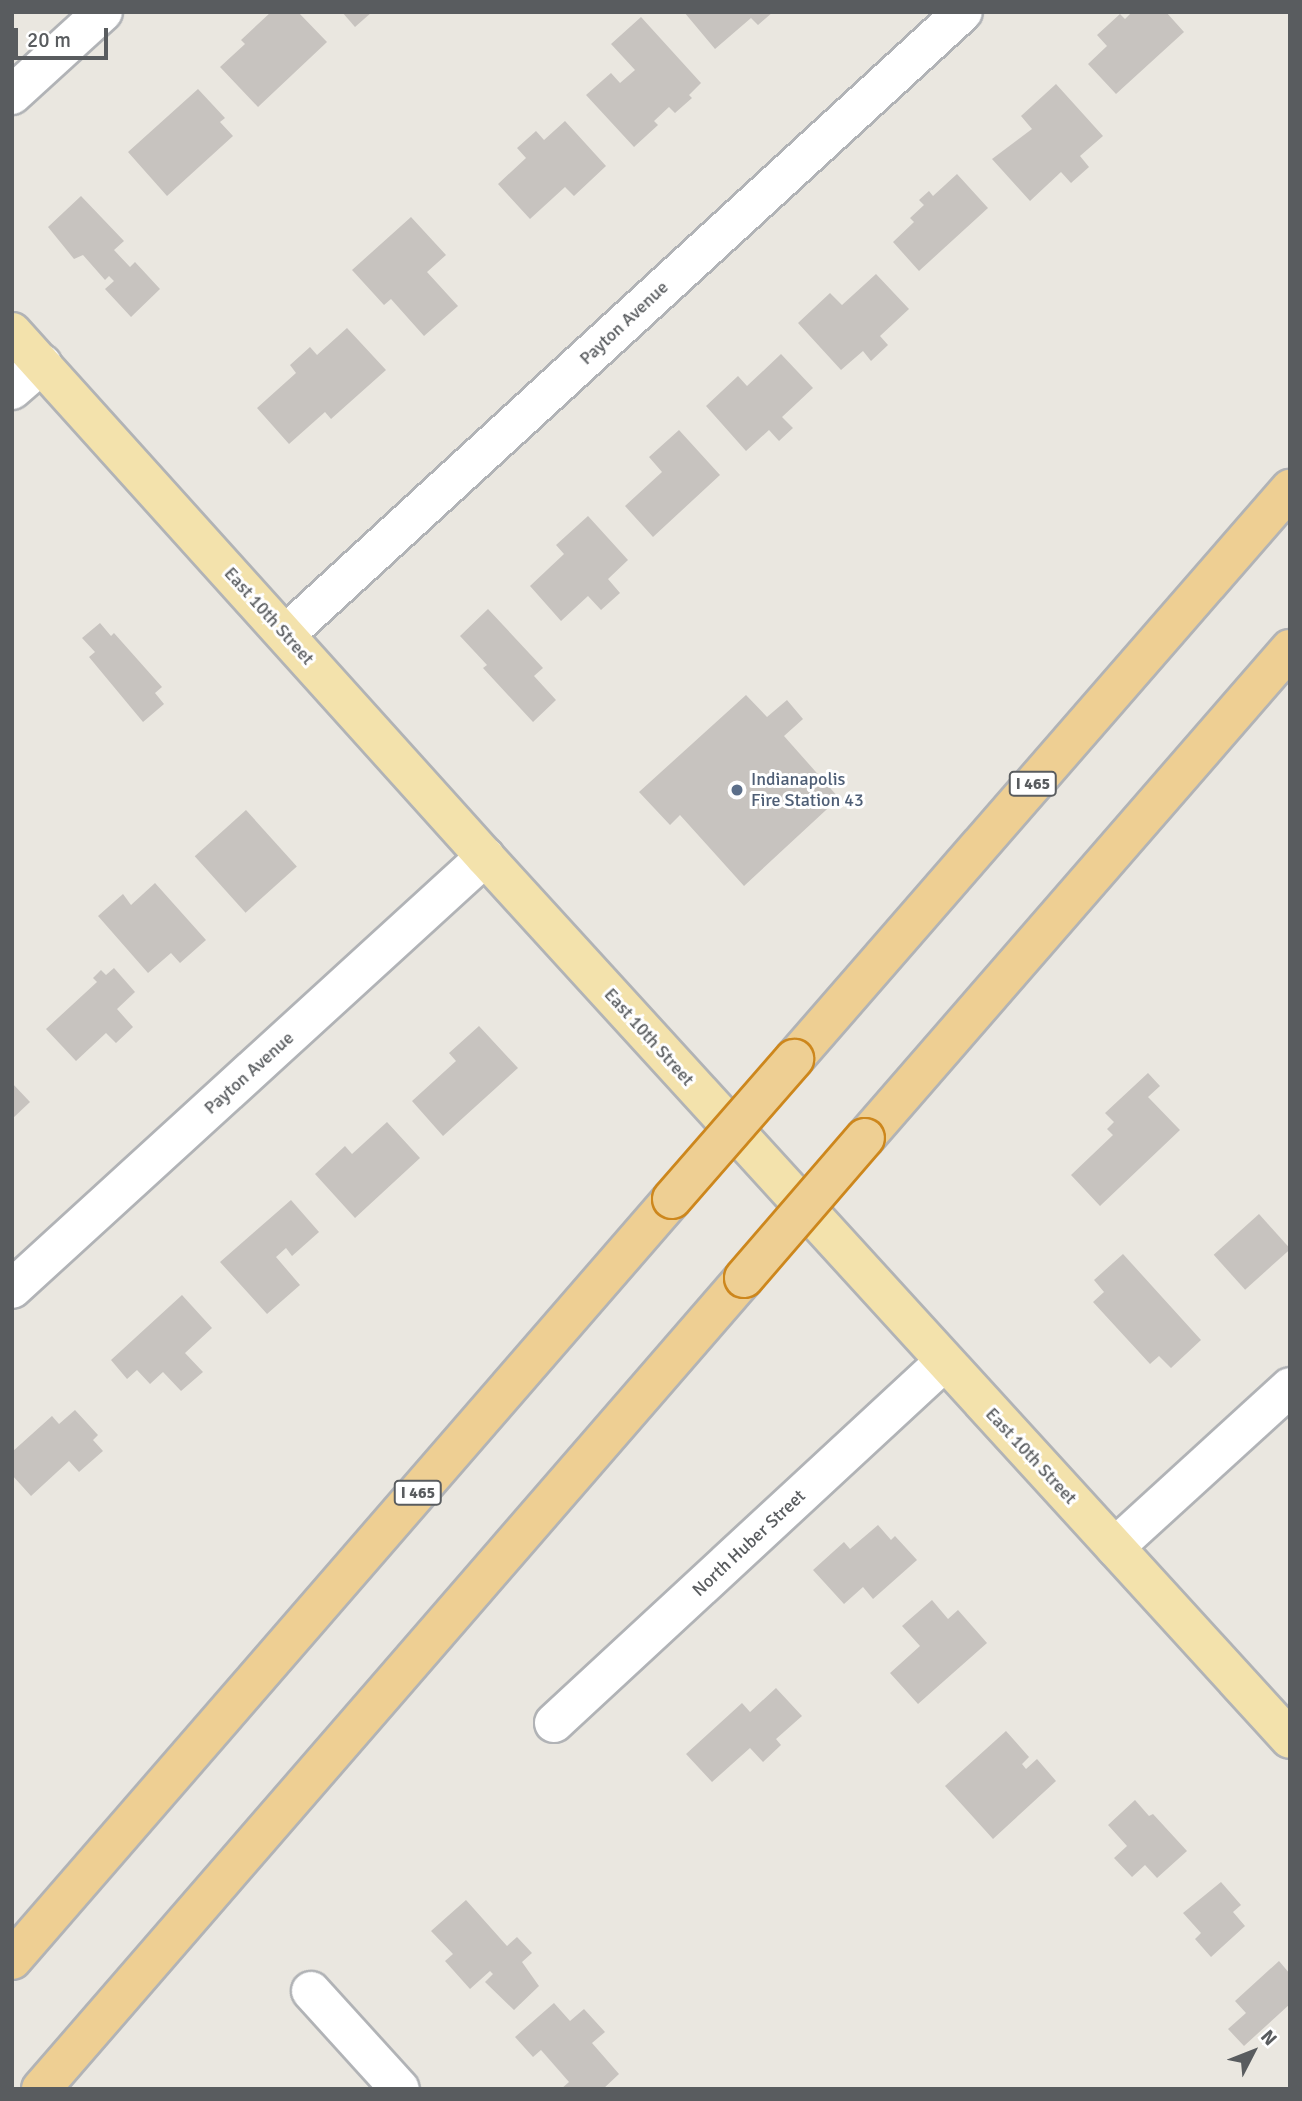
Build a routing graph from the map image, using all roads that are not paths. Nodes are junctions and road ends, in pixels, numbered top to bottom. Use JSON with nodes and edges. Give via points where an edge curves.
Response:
{"nodes":[{"id":1,"x":103,"y":12,"type":"edge"},
{"id":2,"x":963,"y":12,"type":"edge"},
{"id":3,"x":12,"y":95,"type":"edge"},
{"id":4,"x":12,"y":332,"type":"edge"},
{"id":5,"x":41,"y":364,"type":"junction"},
{"id":6,"x":12,"y":390,"type":"edge"},
{"id":7,"x":1290,"y":489,"type":"edge"},
{"id":8,"x":286,"y":634,"type":"junction"},
{"id":9,"x":1290,"y":649,"type":"edge"},
{"id":10,"x":485,"y":857,"type":"junction"},
{"id":11,"x":12,"y":1289,"type":"edge"},
{"id":12,"x":944,"y":1362,"type":"junction"},
{"id":13,"x":1290,"y":1387,"type":"edge"},
{"id":14,"x":1115,"y":1547,"type":"junction"},
{"id":15,"x":554,"y":1723,"type":"dead end"},
{"id":16,"x":1290,"y":1740,"type":"edge"},
{"id":17,"x":12,"y":1960,"type":"edge"},
{"id":18,"x":311,"y":1991,"type":"dead end"},
{"id":19,"x":41,"y":2089,"type":"edge"},
{"id":20,"x":400,"y":2089,"type":"edge"}],
"edges":[{"from":1,"to":3,"type":"street"},
{"from":2,"to":8,"type":"street","name":"Payton Avenue"},
{"from":4,"to":5,"type":"main road","name":"East 10th Street"},
{"from":5,"to":6,"type":"street"},
{"from":5,"to":8,"type":"main road","name":"East 10th Street"},
{"from":7,"to":17,"type":"highway","number":"I 465","bridge":true},
{"from":8,"to":10,"type":"main road","name":"East 10th Street"},
{"from":9,"to":19,"type":"highway","bridge":true},
{"from":10,"to":11,"type":"street","name":"Payton Avenue"},
{"from":10,"to":12,"type":"main road","name":"East 10th Street"},
{"from":12,"to":14,"type":"main road","name":"East 10th Street"},
{"from":12,"to":15,"type":"street","name":"North Huber Street"},
{"from":13,"to":14,"type":"street"},
{"from":14,"to":16,"type":"main road","name":"East 10th Street"},
{"from":18,"to":20,"type":"street"}]}
